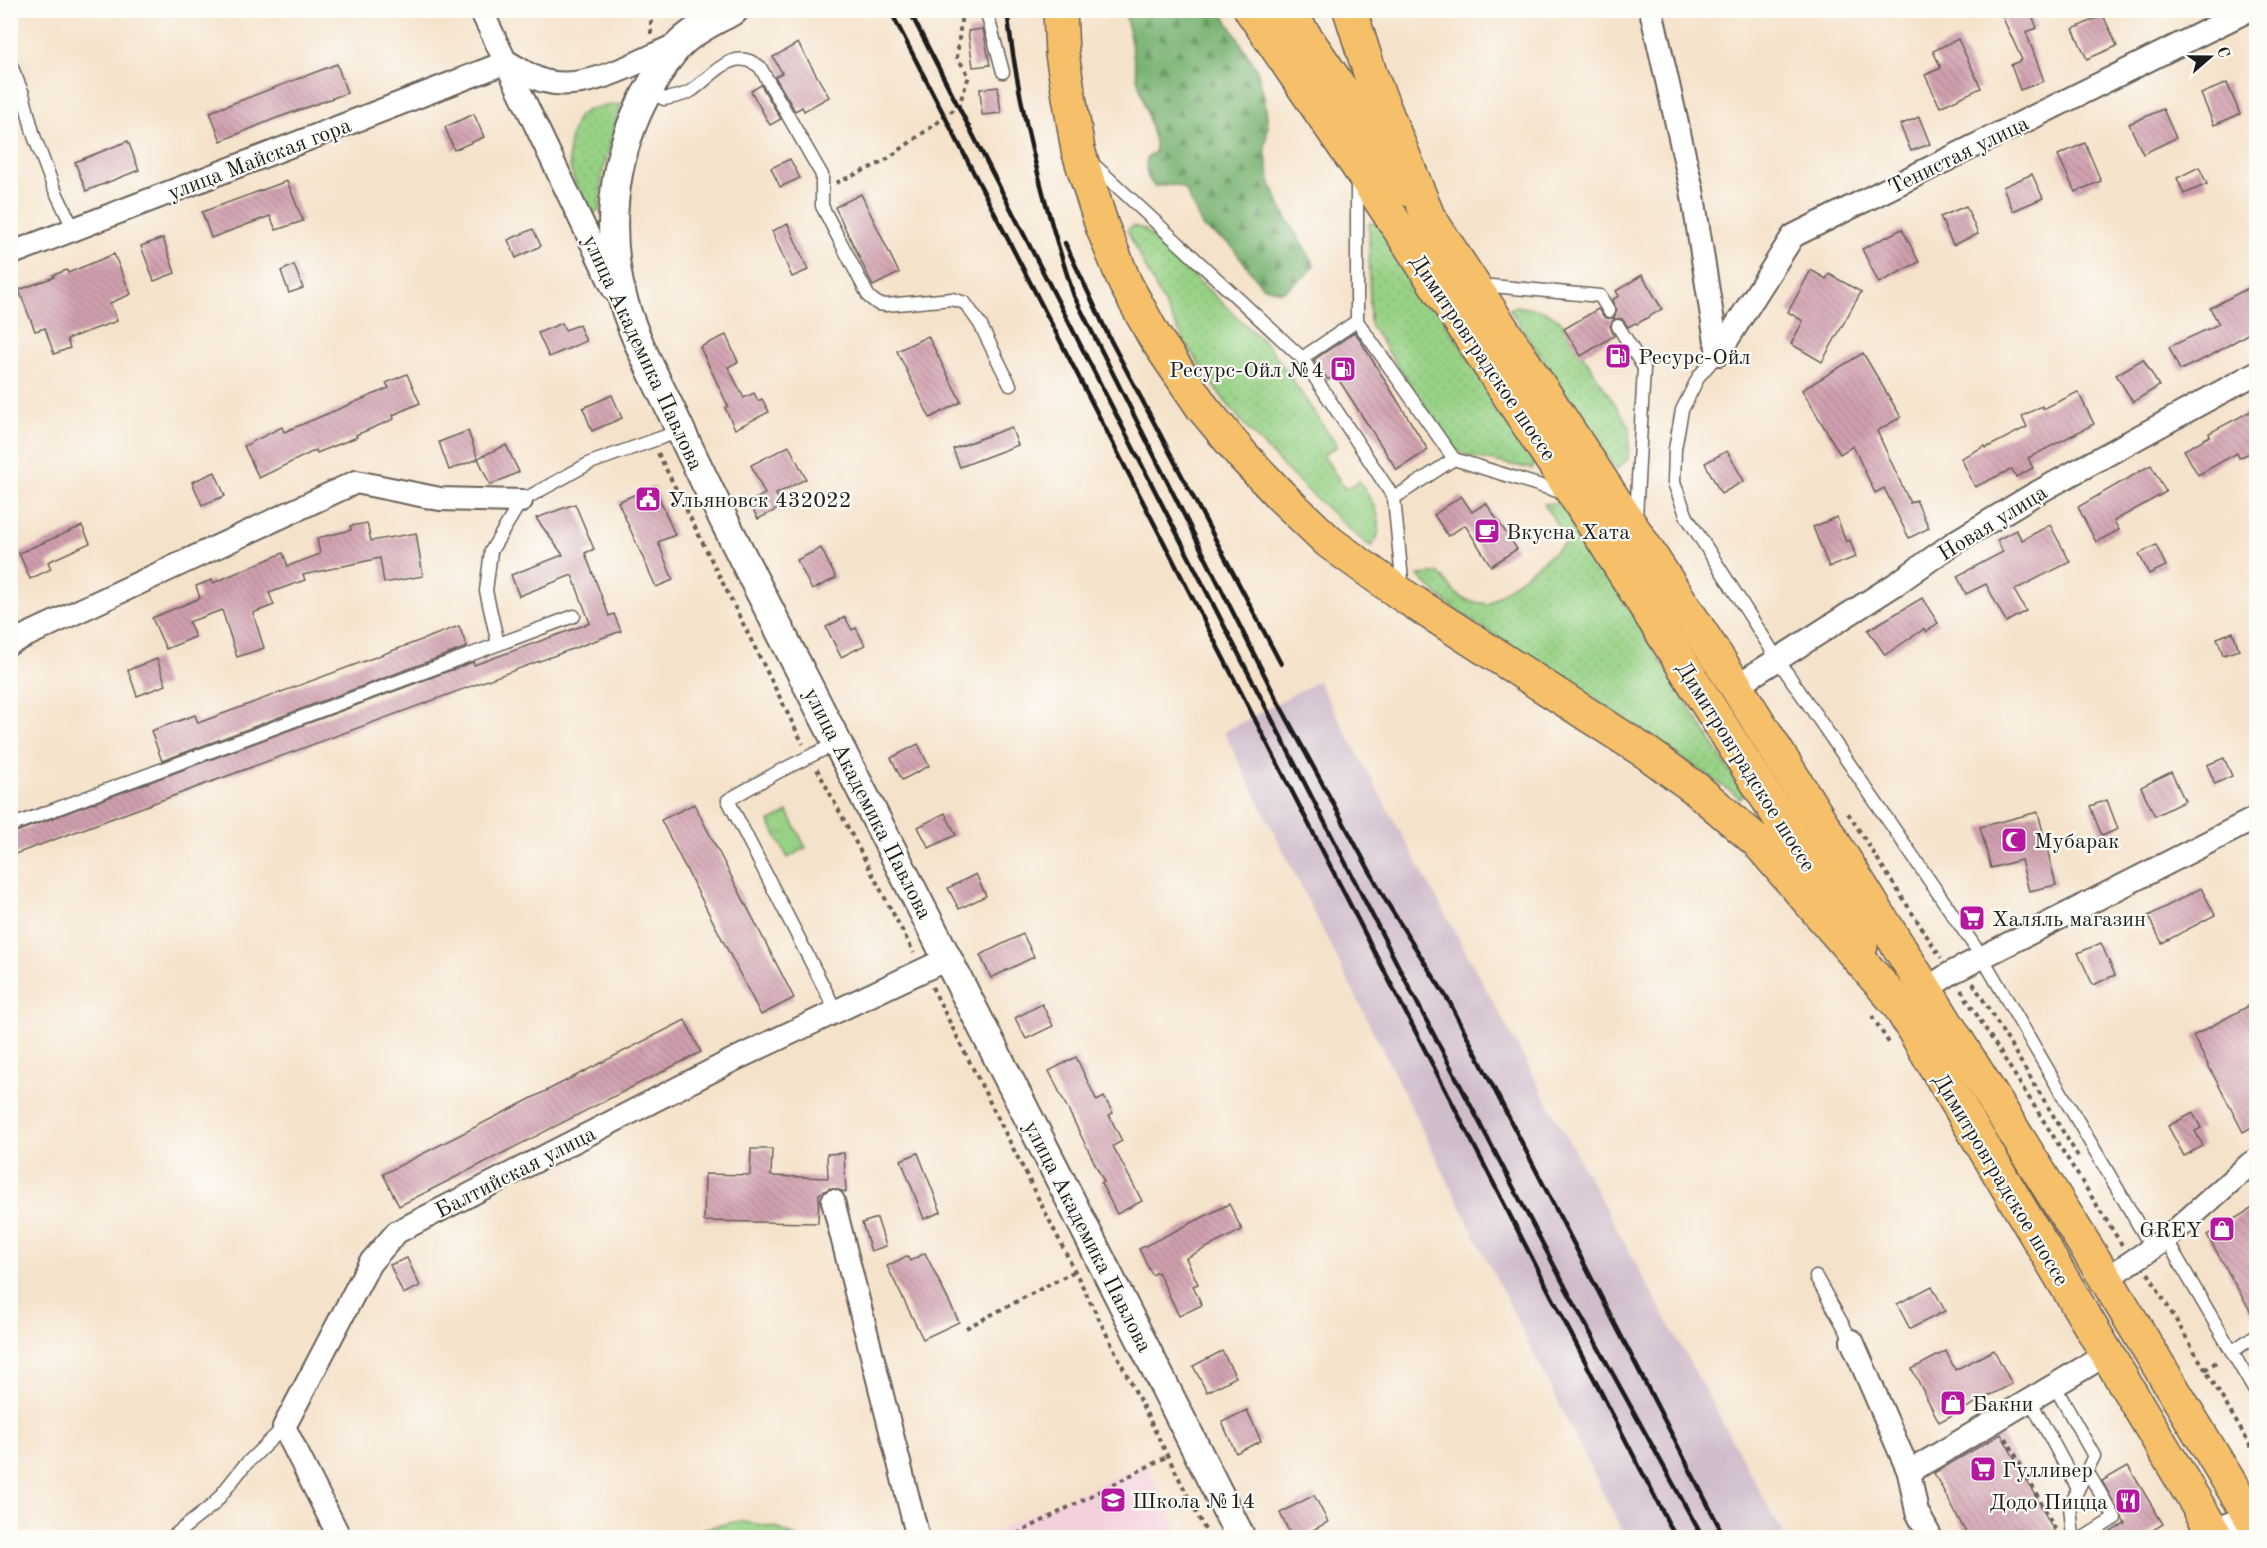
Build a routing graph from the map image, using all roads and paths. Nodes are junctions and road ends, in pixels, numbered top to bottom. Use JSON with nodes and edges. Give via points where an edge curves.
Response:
{"nodes":[{"id":1,"x":481,"y":10,"type":"edge"},
{"id":2,"x":734,"y":10,"type":"edge"},
{"id":3,"x":965,"y":10,"type":"edge"},
{"id":4,"x":986,"y":10,"type":"edge"},
{"id":5,"x":1060,"y":10,"type":"edge"},
{"id":6,"x":1251,"y":10,"type":"edge"},
{"id":7,"x":1287,"y":10,"type":"edge"},
{"id":8,"x":1350,"y":10,"type":"edge"},
{"id":9,"x":1651,"y":10,"type":"edge"},
{"id":10,"x":2249,"y":10,"type":"edge"},
{"id":11,"x":681,"y":42,"type":"junction"},
{"id":12,"x":507,"y":62,"type":"junction"},
{"id":13,"x":10,"y":63,"type":"edge"},
{"id":14,"x":1003,"y":72,"type":"dead end"},
{"id":15,"x":648,"y":90,"type":"junction"},
{"id":16,"x":1078,"y":150,"type":"junction"},
{"id":17,"x":1357,"y":165,"type":"junction"},
{"id":18,"x":834,"y":183,"type":"dead end"},
{"id":19,"x":1428,"y":216,"type":"junction"},
{"id":20,"x":74,"y":230,"type":"junction"},
{"id":21,"x":10,"y":254,"type":"edge"},
{"id":22,"x":1475,"y":286,"type":"junction"},
{"id":23,"x":1609,"y":311,"type":"dead end"},
{"id":24,"x":1356,"y":321,"type":"junction"},
{"id":25,"x":1618,"y":326,"type":"dead end"},
{"id":26,"x":636,"y":338,"type":"junction"},
{"id":27,"x":1718,"y":354,"type":"junction"},
{"id":28,"x":1302,"y":358,"type":"junction"},
{"id":29,"x":2256,"y":373,"type":"edge"},
{"id":30,"x":1010,"y":385,"type":"dead end"},
{"id":31,"x":680,"y":431,"type":"junction"},
{"id":32,"x":1454,"y":459,"type":"junction"},
{"id":33,"x":1576,"y":497,"type":"junction"},
{"id":34,"x":1394,"y":498,"type":"junction"},
{"id":35,"x":521,"y":501,"type":"junction"},
{"id":36,"x":1637,"y":534,"type":"junction"},
{"id":37,"x":1404,"y":596,"type":"junction"},
{"id":38,"x":574,"y":616,"type":"dead end"},
{"id":39,"x":10,"y":643,"type":"edge"},
{"id":40,"x":498,"y":644,"type":"junction"},
{"id":41,"x":1778,"y":660,"type":"junction"},
{"id":42,"x":1736,"y":686,"type":"junction"},
{"id":43,"x":837,"y":743,"type":"junction"},
{"id":44,"x":2256,"y":818,"type":"edge"},
{"id":45,"x":10,"y":826,"type":"edge"},
{"id":46,"x":1983,"y":957,"type":"junction"},
{"id":47,"x":949,"y":958,"type":"junction"},
{"id":48,"x":1911,"y":997,"type":"junction"},
{"id":49,"x":837,"y":1013,"type":"junction"},
{"id":50,"x":2256,"y":1160,"type":"edge"},
{"id":51,"x":833,"y":1201,"type":"dead end"},
{"id":52,"x":2159,"y":1244,"type":"junction"},
{"id":53,"x":1075,"y":1271,"type":"dead end"},
{"id":54,"x":1816,"y":1277,"type":"dead end"},
{"id":55,"x":2106,"y":1279,"type":"junction"},
{"id":56,"x":966,"y":1328,"type":"dead end"},
{"id":57,"x":2256,"y":1335,"type":"edge"},
{"id":58,"x":1852,"y":1341,"type":"joint"},
{"id":59,"x":2233,"y":1351,"type":"junction"},
{"id":60,"x":2107,"y":1354,"type":"junction"},
{"id":61,"x":2054,"y":1385,"type":"junction"},
{"id":62,"x":2256,"y":1393,"type":"edge"},
{"id":63,"x":2030,"y":1400,"type":"junction"},
{"id":64,"x":1996,"y":1420,"type":"junction"},
{"id":65,"x":284,"y":1427,"type":"junction"},
{"id":66,"x":1168,"y":1456,"type":"dead end"},
{"id":67,"x":2087,"y":1471,"type":"junction"},
{"id":68,"x":1909,"y":1472,"type":"junction"},
{"id":69,"x":2078,"y":1489,"type":"junction"},
{"id":70,"x":2255,"y":1518,"type":"edge"},
{"id":71,"x":2209,"y":1535,"type":"edge"},
{"id":72,"x":171,"y":1538,"type":"edge"},
{"id":73,"x":340,"y":1538,"type":"edge"},
{"id":74,"x":918,"y":1538,"type":"edge"},
{"id":75,"x":1009,"y":1538,"type":"edge"},
{"id":76,"x":1241,"y":1538,"type":"edge"},
{"id":77,"x":1931,"y":1538,"type":"edge"},
{"id":78,"x":2060,"y":1538,"type":"edge"},
{"id":79,"x":2073,"y":1538,"type":"edge"},
{"id":80,"x":2083,"y":1538,"type":"edge"}],
"edges":[{"from":1,"to":12,"type":"street","name":"улица Академика Павлова"},
{"from":2,"to":11,"type":"street"},
{"from":3,"to":18,"type":"path","via":[[957,57],[969,76],[959,105],[883,162]]},
{"from":4,"to":14,"type":"lane"},
{"from":5,"to":16,"type":"main road","via":[[1062,54]]},
{"from":6,"to":17,"type":"main road","name":"Димитровградское шоссе"},
{"from":7,"to":19,"type":"main road","name":"Димитровградское шоссе"},
{"from":8,"to":19,"type":"main road","via":[[1370,73]]},
{"from":9,"to":27,"type":"street","via":[[1692,190]]},
{"from":10,"to":27,"type":"street","name":"Тенистая улица","via":[[1793,236]]},
{"from":11,"to":12,"type":"street","via":[[613,73],[570,85],[543,81]]},
{"from":11,"to":15,"type":"street"},
{"from":12,"to":20,"type":"street","name":"улица Майская гора"},
{"from":12,"to":26,"type":"street","name":"улица Академика Павлова"},
{"from":13,"to":20,"type":"lane","via":[[53,186]]},
{"from":15,"to":26,"type":"street","via":[[628,132],[614,201],[616,271]]},
{"from":15,"to":30,"type":"lane","via":[[664,99],[688,93],[721,65],[752,60],[760,67],[822,175],[822,206],[869,297],[886,305],[952,299],[965,303],[980,324]]},
{"from":16,"to":28,"type":"lane"},
{"from":16,"to":37,"type":"main road","via":[[1125,283],[1154,336],[1203,408],[1243,456],[1329,542]]},
{"from":17,"to":24,"type":"lane"},
{"from":17,"to":33,"type":"main road","name":"Димитровградское шоссе"},
{"from":19,"to":22,"type":"main road","name":"Димитровградское шоссе"},
{"from":20,"to":21,"type":"street","name":"улица Майская гора"},
{"from":22,"to":23,"type":"lane","via":[[1599,296]]},
{"from":22,"to":36,"type":"main road","name":"Димитровградское шоссе"},
{"from":24,"to":28,"type":"lane"},
{"from":24,"to":32,"type":"lane"},
{"from":25,"to":36,"type":"lane","via":[[1644,368]]},
{"from":26,"to":31,"type":"street","name":"улица Академика Павлова"},
{"from":27,"to":41,"type":"lane","via":[[1699,376],[1682,410],[1674,449],[1674,483],[1687,517]]},
{"from":28,"to":34,"type":"lane"},
{"from":29,"to":41,"type":"street","name":"Новая улица","via":[[2033,495]]},
{"from":31,"to":35,"type":"lane","via":[[590,463]]},
{"from":31,"to":43,"type":"street","name":"улица Академика Павлова"},
{"from":32,"to":33,"type":"lane"},
{"from":32,"to":34,"type":"lane"},
{"from":33,"to":48,"type":"main road","name":"Димитровградское шоссе"},
{"from":34,"to":37,"type":"lane"},
{"from":35,"to":39,"type":"street","via":[[440,499],[356,482]]},
{"from":35,"to":40,"type":"lane","via":[[491,551],[486,591]]},
{"from":36,"to":42,"type":"main road","name":"Димитровградское шоссе"},
{"from":37,"to":48,"type":"main road","via":[[1695,788],[1757,842]]},
{"from":38,"to":40,"type":"lane"},
{"from":40,"to":45,"type":"lane"},
{"from":41,"to":42,"type":"street","name":"Новая улица"},
{"from":41,"to":46,"type":"lane"},
{"from":42,"to":48,"type":"main road","name":"Димитровградское шоссе"},
{"from":43,"to":47,"type":"street","name":"улица Академика Павлова"},
{"from":43,"to":49,"type":"lane","via":[[728,800]]},
{"from":44,"to":46,"type":"street"},
{"from":46,"to":48,"type":"street"},
{"from":46,"to":52,"type":"lane"},
{"from":47,"to":49,"type":"street","name":"Балтийская улица"},
{"from":47,"to":76,"type":"street","name":"улица Академика Павлова"},
{"from":48,"to":55,"type":"main road","name":"Димитровградское шоссе"},
{"from":48,"to":60,"type":"main road","name":"Димитровградское шоссе"},
{"from":49,"to":65,"type":"street","name":"Балтийская улица","via":[[729,1062],[397,1232],[370,1263]]},
{"from":50,"to":52,"type":"street"},
{"from":51,"to":74,"type":"street"},
{"from":52,"to":55,"type":"street"},
{"from":52,"to":59,"type":"lane"},
{"from":53,"to":56,"type":"path"},
{"from":54,"to":58,"type":"lane"},
{"from":55,"to":70,"type":"main road","name":"Димитровградское шоссе"},
{"from":57,"to":59,"type":"lane"},
{"from":58,"to":68,"type":"street"},
{"from":59,"to":62,"type":"lane"},
{"from":60,"to":61,"type":"street"},
{"from":60,"to":71,"type":"main road","name":"Димитровградское шоссе"},
{"from":61,"to":63,"type":"street"},
{"from":61,"to":67,"type":"lane","via":[[2094,1456]]},
{"from":63,"to":64,"type":"street"},
{"from":63,"to":69,"type":"lane"},
{"from":64,"to":68,"type":"street"},
{"from":64,"to":78,"type":"path"},
{"from":65,"to":72,"type":"lane","via":[[244,1466],[214,1504]]},
{"from":65,"to":73,"type":"street"},
{"from":66,"to":75,"type":"path"},
{"from":67,"to":69,"type":"lane"},
{"from":67,"to":80,"type":"lane","via":[[2115,1518]]},
{"from":68,"to":77,"type":"street","via":[[1917,1512]]},
{"from":69,"to":79,"type":"lane","via":[[2070,1506]]},
{"from":70,"to":71,"type":"street"}]}
